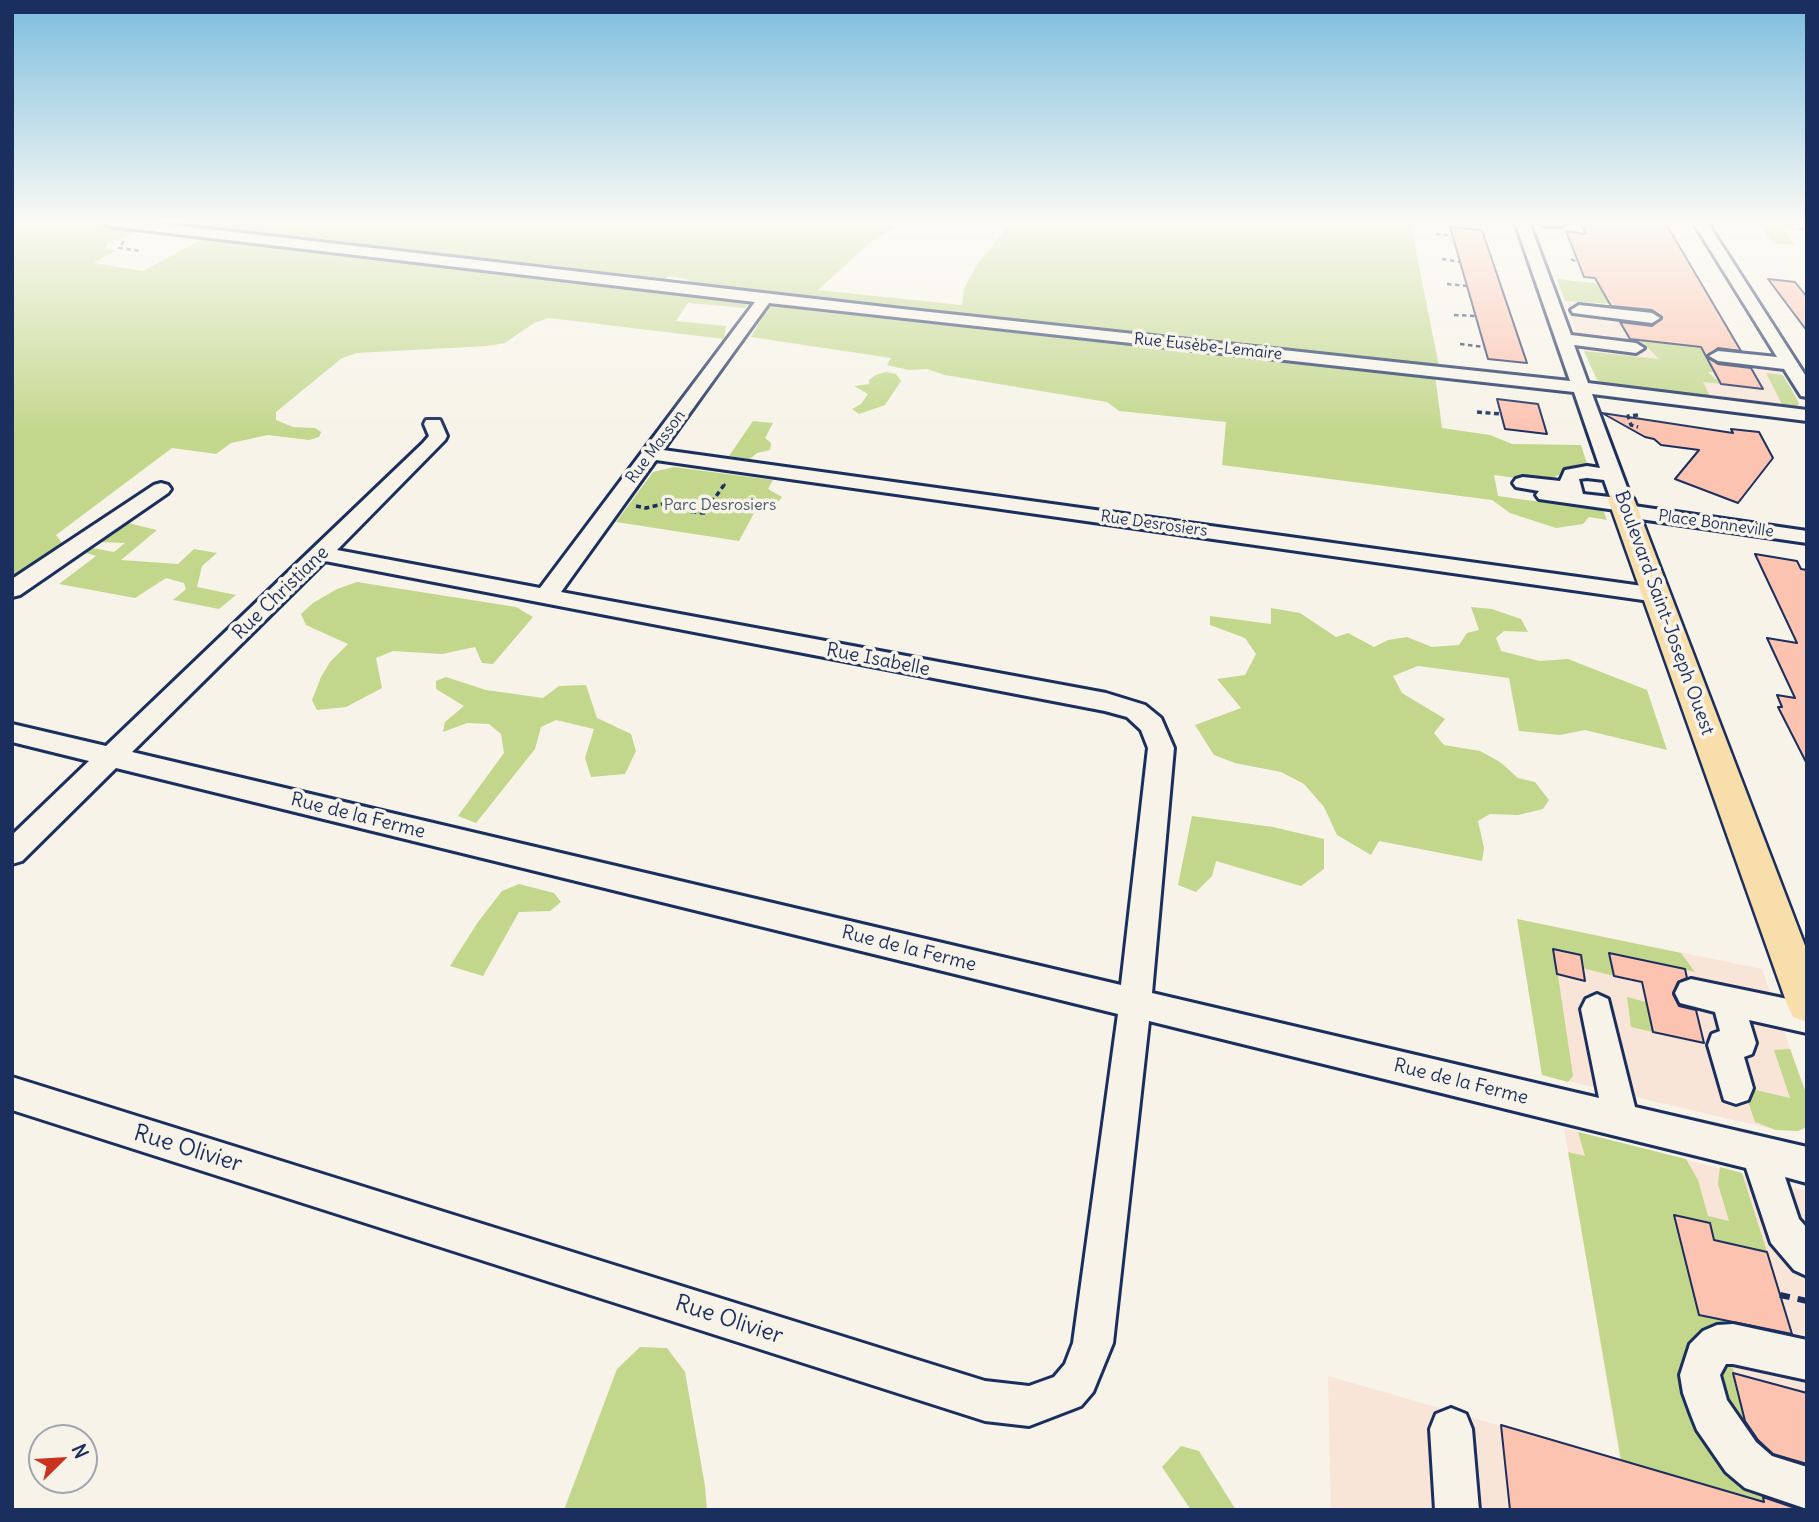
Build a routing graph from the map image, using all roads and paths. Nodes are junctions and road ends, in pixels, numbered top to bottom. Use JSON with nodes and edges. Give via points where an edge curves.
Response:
{"nodes":[{"id":1,"x":731,"y":293,"type":"edge"},
{"id":2,"x":1547,"y":293,"type":"edge"},
{"id":3,"x":1744,"y":293,"type":"edge"},
{"id":4,"x":766,"y":297,"type":"junction"},
{"id":5,"x":1454,"y":315,"type":"dead end"},
{"id":6,"x":1476,"y":316,"type":"dead end"},
{"id":7,"x":1651,"y":318,"type":"dead end"},
{"id":8,"x":1558,"y":323,"type":"junction"},
{"id":9,"x":1460,"y":344,"type":"dead end"},
{"id":10,"x":1485,"y":348,"type":"dead end"},
{"id":11,"x":1636,"y":348,"type":"dead end"},
{"id":12,"x":1718,"y":356,"type":"dead end"},
{"id":13,"x":1751,"y":369,"type":"dead end"},
{"id":14,"x":1792,"y":369,"type":"junction"},
{"id":15,"x":1581,"y":388,"type":"junction"},
{"id":16,"x":1807,"y":392,"type":"edge"},
{"id":17,"x":1477,"y":412,"type":"dead end"},
{"id":18,"x":1501,"y":414,"type":"dead end"},
{"id":19,"x":1807,"y":416,"type":"edge"},
{"id":20,"x":1628,"y":419,"type":"dead end"},
{"id":21,"x":433,"y":424,"type":"dead end"},
{"id":22,"x":1638,"y":427,"type":"dead end"},
{"id":23,"x":651,"y":454,"type":"junction"},
{"id":24,"x":713,"y":482,"type":"dead end"},
{"id":25,"x":1523,"y":483,"type":"dead end"},
{"id":26,"x":160,"y":489,"type":"dead end"},
{"id":27,"x":1573,"y":494,"type":"junction"},
{"id":28,"x":1546,"y":495,"type":"dead end"},
{"id":29,"x":1621,"y":498,"type":"junction"},
{"id":30,"x":614,"y":503,"type":"junction"},
{"id":31,"x":1807,"y":537,"type":"edge"},
{"id":32,"x":323,"y":554,"type":"junction"},
{"id":33,"x":12,"y":590,"type":"edge"},
{"id":34,"x":1657,"y":595,"type":"junction"},
{"id":35,"x":545,"y":597,"type":"junction"},
{"id":36,"x":12,"y":733,"type":"edge"},
{"id":37,"x":111,"y":756,"type":"junction"},
{"id":38,"x":12,"y":853,"type":"edge"},
{"id":39,"x":1798,"y":954,"type":"edge"},
{"id":40,"x":1692,"y":993,"type":"dead end"},
{"id":41,"x":1727,"y":1001,"type":"junction"},
{"id":42,"x":1807,"y":1003,"type":"edge"},
{"id":43,"x":1135,"y":1004,"type":"junction"},
{"id":44,"x":1597,"y":1009,"type":"dead end"},
{"id":45,"x":1807,"y":1018,"type":"edge"},
{"id":46,"x":1736,"y":1088,"type":"dead end"},
{"id":47,"x":12,"y":1093,"type":"edge"},
{"id":48,"x":1621,"y":1120,"type":"junction"},
{"id":49,"x":1759,"y":1153,"type":"junction"},
{"id":50,"x":1807,"y":1165,"type":"edge"},
{"id":51,"x":1807,"y":1257,"type":"edge"},
{"id":52,"x":1780,"y":1295,"type":"dead end"},
{"id":53,"x":1807,"y":1301,"type":"edge"},
{"id":54,"x":1807,"y":1360,"type":"edge"},
{"id":55,"x":1451,"y":1429,"type":"dead end"},
{"id":56,"x":1807,"y":1488,"type":"edge"},
{"id":57,"x":1457,"y":1510,"type":"edge"}],
"edges":[{"from":1,"to":4,"type":"street","name":"Rue Eusèbe-Lemaire"},
{"from":2,"to":8,"type":"street","name":"Boulevard Saint-Joseph Ouest"},
{"from":3,"to":14,"type":"street"},
{"from":4,"to":15,"type":"street","name":"Rue Eusèbe-Lemaire"},
{"from":4,"to":23,"type":"street","name":"Rue Masson"},
{"from":5,"to":6,"type":"path"},
{"from":7,"to":8,"type":"street","via":[[1585,318],[1585,326]]},
{"from":8,"to":11,"type":"street"},
{"from":8,"to":15,"type":"street","name":"Boulevard Saint-Joseph Ouest"},
{"from":9,"to":10,"type":"path"},
{"from":12,"to":14,"type":"street"},
{"from":13,"to":14,"type":"street"},
{"from":14,"to":16,"type":"street"},
{"from":15,"to":19,"type":"street","name":"Rue Eusèbe-Lemaire","via":[[1730,407],[1762,398]]},
{"from":15,"to":29,"type":"street","name":"Boulevard Saint-Joseph Ouest"},
{"from":17,"to":18,"type":"path"},
{"from":20,"to":22,"type":"path"},
{"from":21,"to":32,"type":"street","name":"Rue Christiane","via":[[438,432],[435,442]]},
{"from":23,"to":30,"type":"street","name":"Rue Masson"},
{"from":23,"to":34,"type":"street","name":"Rue Desrosiers"},
{"from":24,"to":30,"type":"path","via":[[724,485],[704,513],[663,504],[646,508]]},
{"from":25,"to":27,"type":"street"},
{"from":26,"to":33,"type":"street"},
{"from":27,"to":28,"type":"street"},
{"from":27,"to":29,"type":"street"},
{"from":27,"to":29,"type":"street","via":[[1569,479],[1578,472]]},
{"from":29,"to":31,"type":"street","name":"Place Bonneville"},
{"from":29,"to":34,"type":"main road","name":"Boulevard Saint-Joseph Ouest"},
{"from":30,"to":35,"type":"street","name":"Rue Masson"},
{"from":32,"to":35,"type":"street","name":"Rue Isabelle"},
{"from":32,"to":37,"type":"street","name":"Rue Christiane"},
{"from":34,"to":39,"type":"main road","name":"Boulevard Saint-Joseph Ouest"},
{"from":35,"to":43,"type":"street","name":"Rue Isabelle","via":[[1136,711],[1152,725],[1161,748]]},
{"from":36,"to":37,"type":"street","name":"Rue de la Ferme"},
{"from":37,"to":38,"type":"street"},
{"from":37,"to":43,"type":"street","name":"Rue de la Ferme"},
{"from":39,"to":42,"type":"main road","name":"Boulevard Saint-Joseph Ouest"},
{"from":40,"to":41,"type":"street"},
{"from":41,"to":45,"type":"street"},
{"from":41,"to":46,"type":"street","via":[[1740,1043],[1724,1045]]},
{"from":43,"to":47,"type":"street","name":"Rue Olivier","via":[[1093,1343],[1079,1378],[1067,1392],[1029,1406],[985,1401]]},
{"from":43,"to":48,"type":"street","name":"Rue de la Ferme"},
{"from":44,"to":48,"type":"street"},
{"from":48,"to":49,"type":"street","name":"Rue de la Ferme"},
{"from":49,"to":50,"type":"street","name":"Rue de la Ferme"},
{"from":49,"to":51,"type":"street","via":[[1784,1230]]},
{"from":52,"to":53,"type":"path"},
{"from":54,"to":56,"type":"street","via":[[1733,1344],[1717,1345],[1704,1358],[1700,1375],[1712,1415],[1741,1457],[1760,1473]]},
{"from":55,"to":57,"type":"street"}]}
